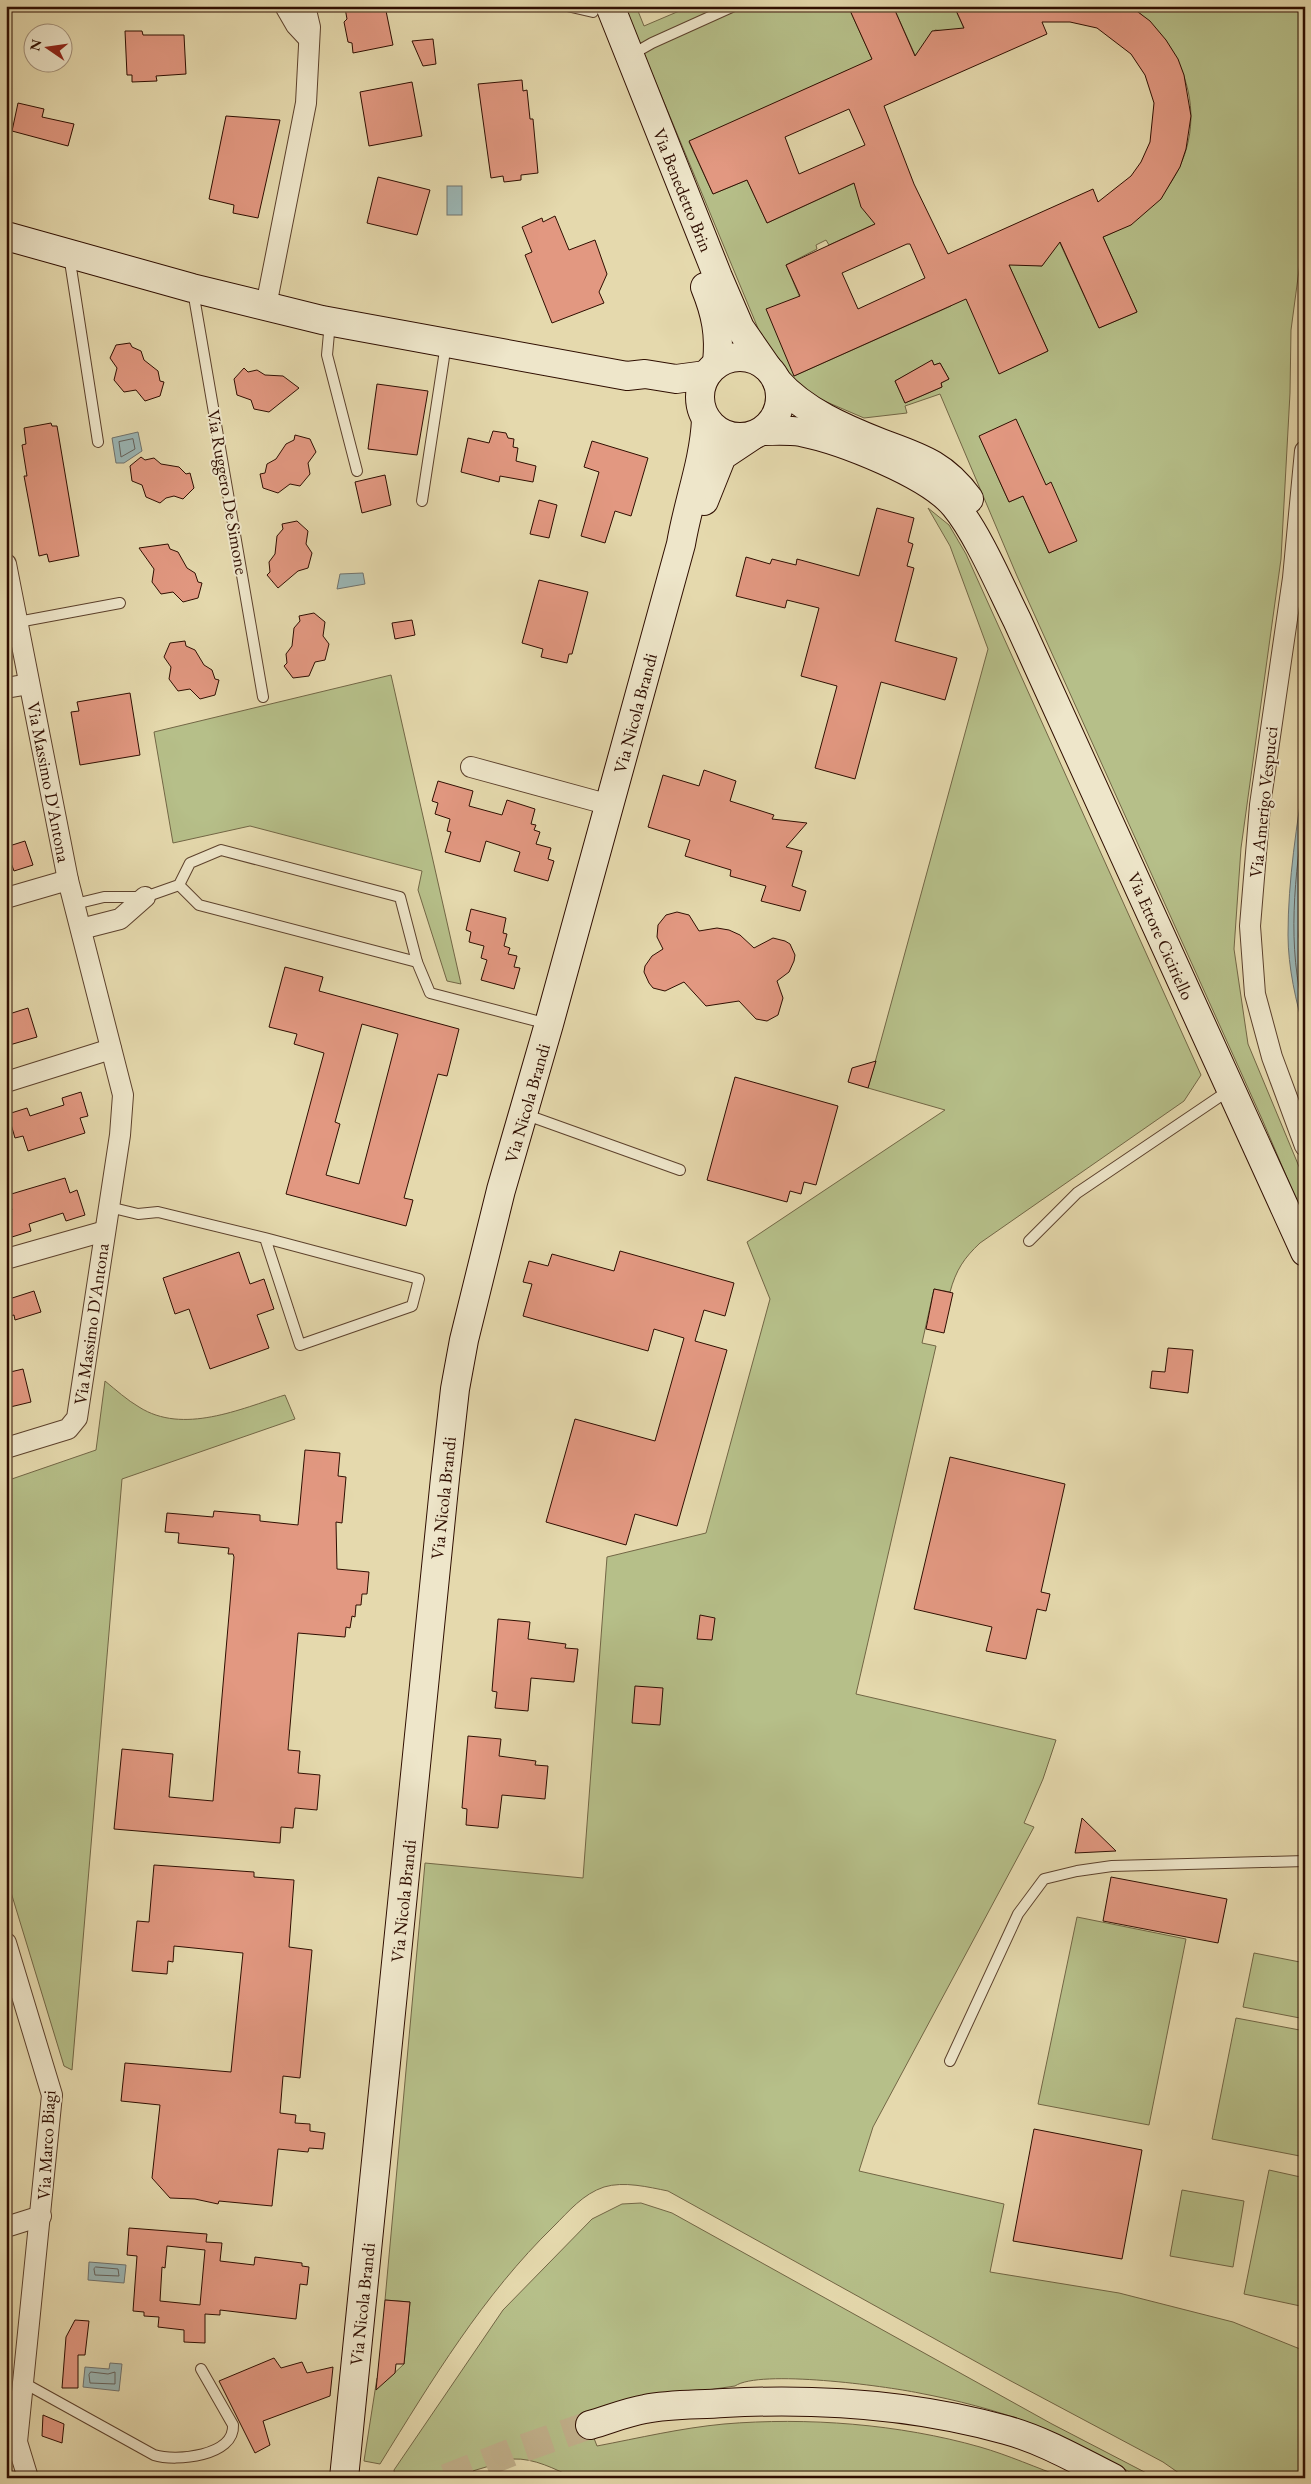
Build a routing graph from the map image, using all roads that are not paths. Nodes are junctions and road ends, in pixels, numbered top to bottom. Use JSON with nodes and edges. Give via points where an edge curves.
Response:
{"nodes":[{"id":1,"x":285,"y":6,"type":"edge"},
{"id":2,"x":305,"y":6,"type":"edge"},
{"id":3,"x":734,"y":6,"type":"edge"},
{"id":4,"x":590,"y":8,"type":"edge"},
{"id":5,"x":309,"y":39,"type":"junction"},
{"id":6,"x":630,"y":55,"type":"junction"},
{"id":7,"x":6,"y":236,"type":"edge"},
{"id":8,"x":69,"y":253,"type":"junction"},
{"id":9,"x":192,"y":288,"type":"junction"},
{"id":10,"x":266,"y":306,"type":"junction"},
{"id":11,"x":330,"y":322,"type":"junction"},
{"id":12,"x":446,"y":343,"type":"junction"},
{"id":13,"x":711,"y":369,"type":"junction"},
{"id":14,"x":772,"y":374,"type":"junction"},
{"id":15,"x":627,"y":376,"type":"junction"},
{"id":16,"x":703,"y":414,"type":"junction"},
{"id":17,"x":757,"y":434,"type":"junction"},
{"id":18,"x":98,"y":442,"type":"dead end"},
{"id":19,"x":1305,"y":451,"type":"edge"},
{"id":20,"x":356,"y":472,"type":"dead end"},
{"id":21,"x":422,"y":501,"type":"dead end"},
{"id":22,"x":681,"y":544,"type":"junction"},
{"id":23,"x":6,"y":564,"type":"edge"},
{"id":24,"x":120,"y":603,"type":"dead end"},
{"id":25,"x":1017,"y":620,"type":"junction"},
{"id":26,"x":18,"y":622,"type":"junction"},
{"id":27,"x":29,"y":684,"type":"junction"},
{"id":28,"x":6,"y":688,"type":"edge"},
{"id":29,"x":263,"y":697,"type":"dead end"},
{"id":30,"x":471,"y":767,"type":"dead end"},
{"id":31,"x":610,"y":804,"type":"junction"},
{"id":32,"x":68,"y":880,"type":"junction"},
{"id":33,"x":179,"y":885,"type":"junction"},
{"id":34,"x":145,"y":897,"type":"junction"},
{"id":35,"x":6,"y":898,"type":"edge"},
{"id":36,"x":75,"y":904,"type":"junction"},
{"id":37,"x":81,"y":929,"type":"junction"},
{"id":38,"x":417,"y":962,"type":"junction"},
{"id":39,"x":549,"y":1024,"type":"junction"},
{"id":40,"x":111,"y":1049,"type":"junction"},
{"id":41,"x":6,"y":1082,"type":"edge"},
{"id":42,"x":1231,"y":1089,"type":"junction"},
{"id":43,"x":524,"y":1114,"type":"junction"},
{"id":44,"x":1305,"y":1146,"type":"edge"},
{"id":45,"x":680,"y":1170,"type":"dead end"},
{"id":46,"x":109,"y":1207,"type":"junction"},
{"id":47,"x":105,"y":1231,"type":"junction"},
{"id":48,"x":265,"y":1238,"type":"junction"},
{"id":49,"x":1029,"y":1241,"type":"dead end"},
{"id":50,"x":1305,"y":1252,"type":"edge"},
{"id":51,"x":6,"y":1259,"type":"edge"},
{"id":52,"x":6,"y":1448,"type":"edge"},
{"id":53,"x":1305,"y":1861,"type":"edge"},
{"id":54,"x":6,"y":1943,"type":"edge"},
{"id":55,"x":14,"y":1990,"type":"edge"},
{"id":56,"x":950,"y":2061,"type":"dead end"},
{"id":57,"x":41,"y":2216,"type":"junction"},
{"id":58,"x":6,"y":2227,"type":"edge"},
{"id":59,"x":201,"y":2369,"type":"dead end"},
{"id":60,"x":24,"y":2383,"type":"junction"},
{"id":61,"x":592,"y":2433,"type":"tunnel mouth"},
{"id":62,"x":12,"y":2443,"type":"edge"},
{"id":63,"x":28,"y":2478,"type":"edge"},
{"id":64,"x":344,"y":2478,"type":"edge"},
{"id":65,"x":1113,"y":2478,"type":"edge"}],
"edges":[{"from":1,"to":5,"type":"street"},
{"from":2,"to":5,"type":"street","via":[[309,17]]},
{"from":3,"to":6,"type":"lane"},
{"from":4,"to":6,"type":"street","name":"Via Benedetto Brin"},
{"from":4,"to":13,"type":"street","name":"Via Benedetto Brin","via":[[715,312],[719,338]]},
{"from":5,"to":10,"type":"street","via":[[306,103]]},
{"from":6,"to":14,"type":"street","name":"Via Benedetto Brin","via":[[737,320]]},
{"from":7,"to":8,"type":"street"},
{"from":8,"to":9,"type":"street"},
{"from":8,"to":18,"type":"lane"},
{"from":9,"to":10,"type":"street"},
{"from":9,"to":29,"type":"lane","name":"Via Ruggero De Simone"},
{"from":10,"to":11,"type":"street"},
{"from":11,"to":12,"type":"street"},
{"from":11,"to":20,"type":"lane","via":[[327,355]]},
{"from":12,"to":15,"type":"street"},
{"from":12,"to":21,"type":"lane"},
{"from":13,"to":14,"type":"street","via":[[738,357],[758,361]]},
{"from":13,"to":15,"type":"street","via":[[676,380],[645,374]]},
{"from":13,"to":16,"type":"street","via":[[700,391]]},
{"from":14,"to":17,"type":"street","via":[[780,403],[771,424]]},
{"from":14,"to":25,"type":"street","name":"Via Ettore Ciciriello","via":[[784,389],[819,415],[881,443],[915,454],[957,482],[978,511],[997,547],[1013,595]]},
{"from":15,"to":16,"type":"street","via":[[644,387],[672,393]]},
{"from":16,"to":17,"type":"street","via":[[715,430],[726,436],[739,438]]},
{"from":16,"to":22,"type":"street","name":"Via Nicola Brandi","via":[[705,441]]},
{"from":17,"to":22,"type":"street","name":"Via Nicola Brandi","via":[[722,456],[697,518]]},
{"from":17,"to":25,"type":"street","name":"Via Ettore Ciciriello","via":[[800,432],[826,439],[876,458],[936,488],[954,505],[966,523]]},
{"from":19,"to":44,"type":"street","name":"Via Amerigo Vespucci","via":[[1293,578],[1260,805],[1250,926],[1256,994],[1272,1057]]},
{"from":22,"to":31,"type":"street","name":"Via Nicola Brandi"},
{"from":23,"to":26,"type":"street","name":"Via Massimo D'Antona"},
{"from":24,"to":26,"type":"lane"},
{"from":25,"to":42,"type":"street","name":"Via Ettore Ciciriello"},
{"from":26,"to":27,"type":"street","name":"Via Massimo D'Antona"},
{"from":27,"to":28,"type":"street","name":"Via Massimo D'Antona"},
{"from":27,"to":32,"type":"street","name":"Via Massimo D'Antona"},
{"from":30,"to":31,"type":"street"},
{"from":31,"to":39,"type":"street","name":"Via Nicola Brandi"},
{"from":32,"to":35,"type":"street","name":"Via Massimo D'Antona"},
{"from":32,"to":36,"type":"street","name":"Via Massimo D'Antona"},
{"from":33,"to":34,"type":"lane"},
{"from":33,"to":38,"type":"lane","via":[[199,905]]},
{"from":33,"to":38,"type":"lane","via":[[190,862],[221,850],[400,897]]},
{"from":34,"to":36,"type":"lane","via":[[104,897]]},
{"from":34,"to":37,"type":"street","via":[[120,919]]},
{"from":36,"to":37,"type":"street","name":"Via Massimo D'Antona"},
{"from":37,"to":40,"type":"street","name":"Via Massimo D'Antona"},
{"from":38,"to":39,"type":"lane","via":[[430,993]]},
{"from":39,"to":43,"type":"street","name":"Via Nicola Brandi"},
{"from":40,"to":41,"type":"street"},
{"from":40,"to":46,"type":"street","name":"Via Massimo D'Antona","via":[[123,1095]]},
{"from":42,"to":49,"type":"lane","via":[[1077,1193]]},
{"from":42,"to":50,"type":"street","name":"Via Ettore Ciciriello"},
{"from":43,"to":45,"type":"lane"},
{"from":43,"to":64,"type":"street","name":"Via Nicola Brandi","via":[[501,1190],[466,1330],[455,1389]]},
{"from":46,"to":47,"type":"street","name":"Via Massimo D'Antona"},
{"from":46,"to":48,"type":"lane","via":[[138,1214],[158,1212]]},
{"from":47,"to":51,"type":"street","name":"Via Massimo D'Antona"},
{"from":47,"to":52,"type":"street","name":"Via Massimo D'Antona","via":[[77,1418],[68,1429]]},
{"from":48,"to":48,"type":"lane","via":[[300,1345],[412,1306],[419,1279]]},
{"from":53,"to":56,"type":"lane","via":[[1112,1866],[1044,1880],[1018,1914]]},
{"from":54,"to":55,"type":"street","name":"Via Marco Biagi"},
{"from":55,"to":57,"type":"street","name":"Via Marco Biagi","via":[[52,2095]]},
{"from":57,"to":58,"type":"street","name":"Via Marco Biagi"},
{"from":57,"to":60,"type":"street","name":"Via Marco Biagi"},
{"from":59,"to":60,"type":"lane","via":[[233,2425],[233,2431],[223,2446],[184,2458],[166,2459],[154,2455]]},
{"from":60,"to":62,"type":"street","name":"Via Marco Biagi"},
{"from":61,"to":65,"type":"street","via":[[644,2409],[687,2404],[810,2400],[873,2404],[1008,2430]]},
{"from":62,"to":63,"type":"street","name":"Via Marco Biagi"}]}
